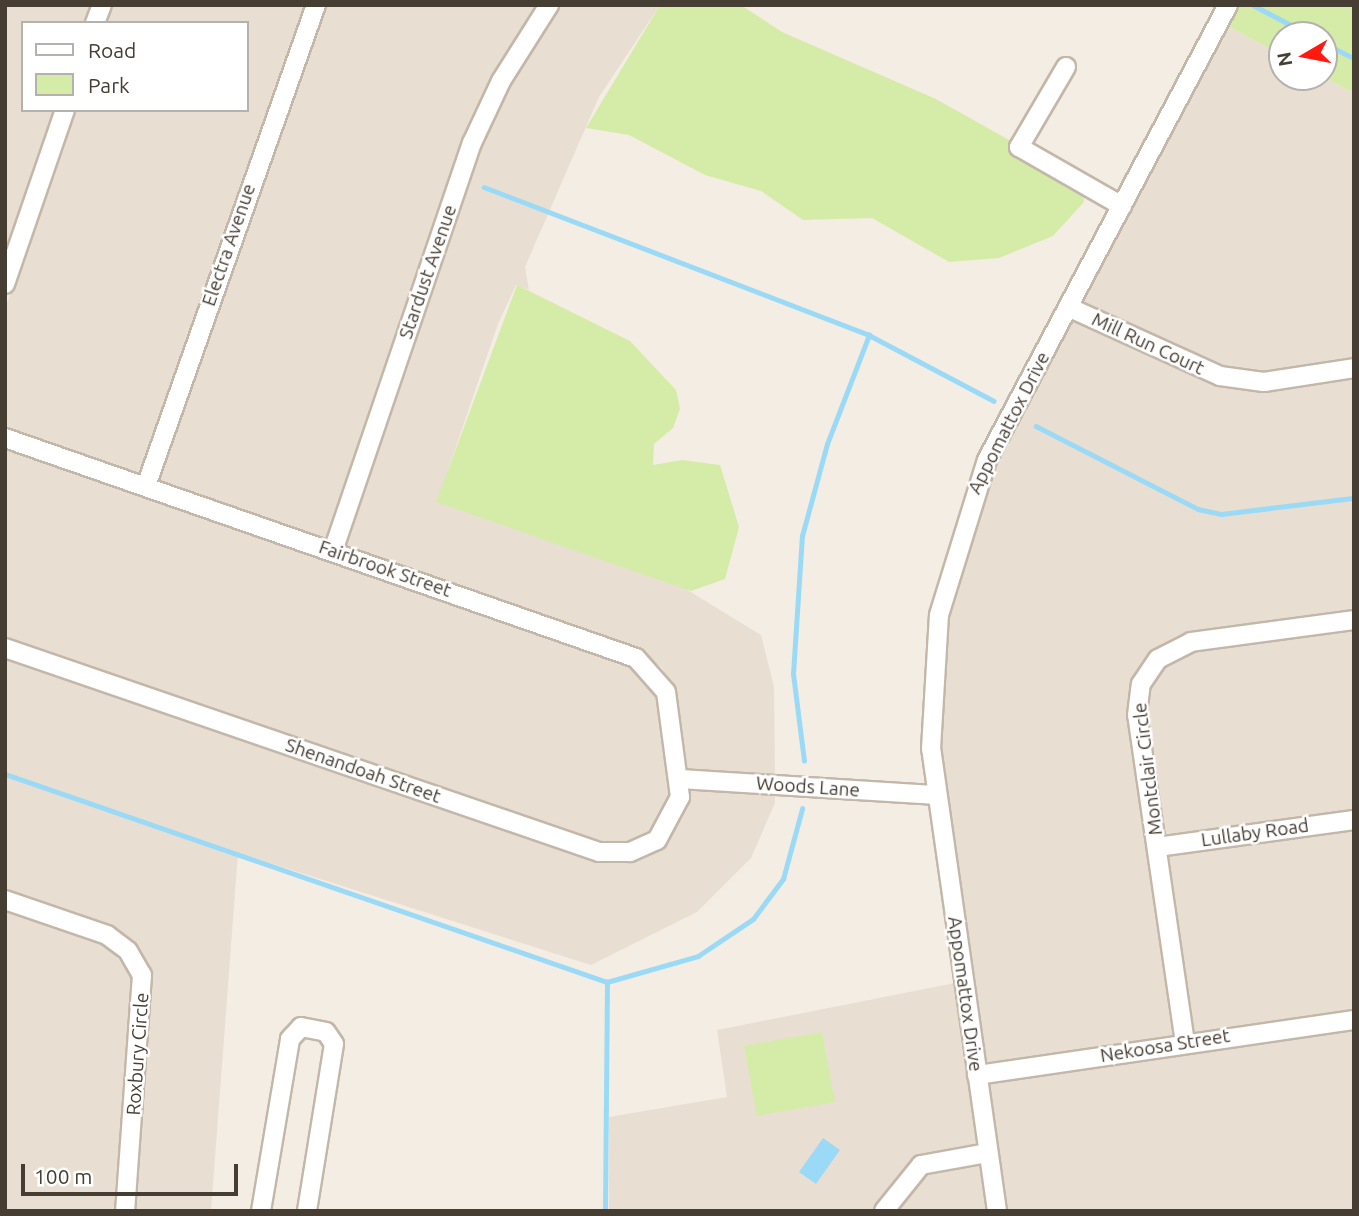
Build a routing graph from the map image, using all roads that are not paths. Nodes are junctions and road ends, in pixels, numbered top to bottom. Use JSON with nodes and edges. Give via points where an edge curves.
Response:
{"nodes":[{"id":1,"x":316,"y":5,"type":"edge"},
{"id":2,"x":549,"y":5,"type":"edge"},
{"id":3,"x":1228,"y":5,"type":"edge"},
{"id":4,"x":1066,"y":67,"type":"dead end"},
{"id":5,"x":64,"y":112,"type":"edge"},
{"id":6,"x":1122,"y":206,"type":"junction"},
{"id":7,"x":5,"y":284,"type":"edge"},
{"id":8,"x":1068,"y":307,"type":"junction"},
{"id":9,"x":1354,"y":368,"type":"edge"},
{"id":10,"x":5,"y":438,"type":"edge"},
{"id":11,"x":146,"y":486,"type":"junction"},
{"id":12,"x":333,"y":551,"type":"junction"},
{"id":13,"x":1354,"y":620,"type":"edge"},
{"id":14,"x":5,"y":648,"type":"edge"},
{"id":15,"x":681,"y":779,"type":"junction"},
{"id":16,"x":936,"y":795,"type":"junction"},
{"id":17,"x":1354,"y":820,"type":"edge"},
{"id":18,"x":1157,"y":847,"type":"junction"},
{"id":19,"x":5,"y":900,"type":"edge"},
{"id":20,"x":1354,"y":1020,"type":"edge"},
{"id":21,"x":1185,"y":1043,"type":"junction"},
{"id":22,"x":977,"y":1075,"type":"junction"},
{"id":23,"x":988,"y":1153,"type":"junction"},
{"id":24,"x":125,"y":1211,"type":"edge"},
{"id":25,"x":261,"y":1211,"type":"edge"},
{"id":26,"x":307,"y":1211,"type":"edge"},
{"id":27,"x":884,"y":1211,"type":"edge"},
{"id":28,"x":996,"y":1211,"type":"edge"}],
"edges":[{"from":1,"to":11,"type":"street","name":"Electra Avenue"},
{"from":2,"to":12,"type":"street","name":"Stardust Avenue","via":[[501,81],[472,143]]},
{"from":3,"to":6,"type":"street","name":"Appomattox Drive"},
{"from":4,"to":6,"type":"street","via":[[1018,147]]},
{"from":5,"to":7,"type":"street"},
{"from":6,"to":8,"type":"street","name":"Appomattox Drive"},
{"from":8,"to":9,"type":"street","name":"Mill Run Court","via":[[1220,376],[1264,382]]},
{"from":8,"to":16,"type":"street","name":"Appomattox Drive","via":[[988,460],[953,555],[931,677]]},
{"from":10,"to":11,"type":"street","name":"Fairbrook Street"},
{"from":11,"to":12,"type":"street","name":"Fairbrook Street"},
{"from":12,"to":15,"type":"street","name":"Fairbrook Street","via":[[636,657],[666,692]]},
{"from":13,"to":18,"type":"street","name":"Montclair Circle","via":[[1191,642],[1149,668],[1138,715]]},
{"from":14,"to":15,"type":"street","name":"Shenandoah Street","via":[[598,852],[630,852],[657,840],[676,814]]},
{"from":15,"to":16,"type":"street","name":"Woods Lane"},
{"from":16,"to":22,"type":"street","name":"Appomattox Drive"},
{"from":17,"to":18,"type":"street","name":"Lullaby Road"},
{"from":18,"to":21,"type":"street","name":"Montclair Circle"},
{"from":19,"to":24,"type":"street","name":"Roxbury Circle","via":[[107,935],[128,951],[142,975]]},
{"from":20,"to":21,"type":"street","name":"Nekoosa Street"},
{"from":21,"to":22,"type":"street","name":"Nekoosa Street"},
{"from":22,"to":23,"type":"street","name":"Appomattox Drive"},
{"from":23,"to":27,"type":"street","via":[[921,1165]]},
{"from":23,"to":28,"type":"street","name":"Appomattox Drive"},
{"from":25,"to":26,"type":"street","via":[[290,1039],[301,1027],[326,1032],[334,1044]]}]}
